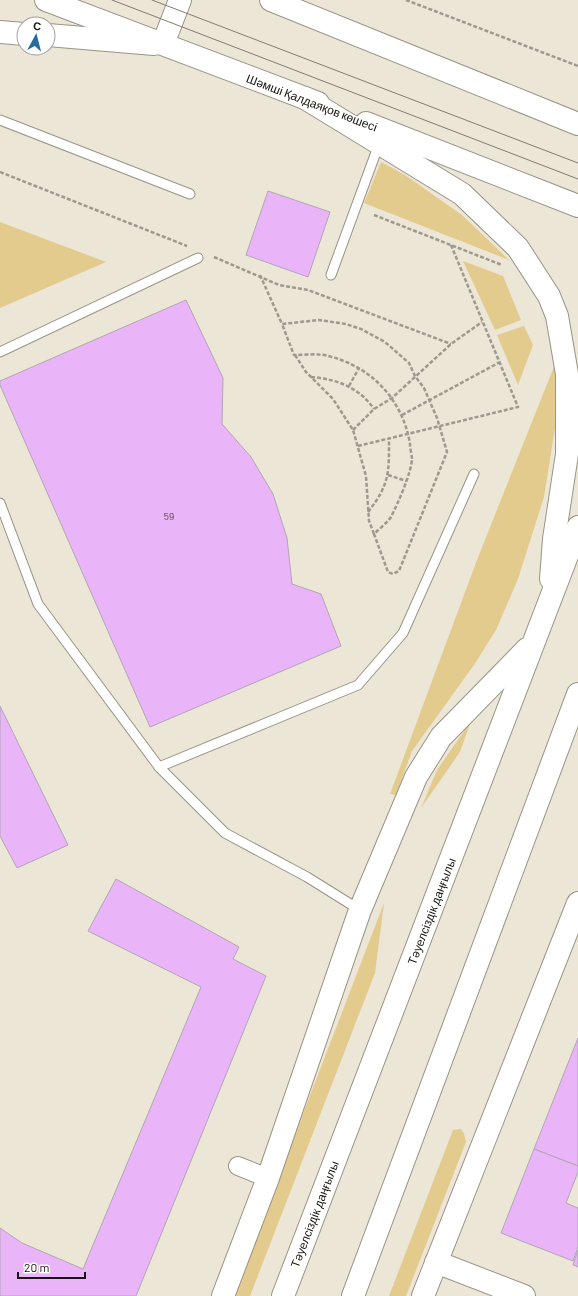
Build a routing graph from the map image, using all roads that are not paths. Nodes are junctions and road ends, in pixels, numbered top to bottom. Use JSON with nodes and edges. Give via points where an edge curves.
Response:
{"nodes":[{"id":1,"x":46,"y":0,"type":"edge"},
{"id":2,"x":180,"y":0,"type":"edge"},
{"id":3,"x":271,"y":0,"type":"edge"},
{"id":4,"x":0,"y":32,"type":"edge"},
{"id":5,"x":16,"y":33,"type":"edge"},
{"id":6,"x":56,"y":36,"type":"edge"},
{"id":7,"x":163,"y":44,"type":"junction"},
{"id":8,"x":305,"y":98,"type":"junction"},
{"id":9,"x":0,"y":120,"type":"edge"},
{"id":10,"x":578,"y":124,"type":"edge"},
{"id":11,"x":379,"y":142,"type":"junction"},
{"id":12,"x":190,"y":194,"type":"dead end"},
{"id":13,"x":578,"y":206,"type":"edge"},
{"id":14,"x":198,"y":258,"type":"dead end"},
{"id":15,"x":331,"y":275,"type":"dead end"},
{"id":16,"x":0,"y":352,"type":"edge"},
{"id":17,"x":474,"y":474,"type":"dead end"},
{"id":18,"x":0,"y":503,"type":"edge"},
{"id":19,"x":578,"y":527,"type":"edge"},
{"id":20,"x":549,"y":604,"type":"junction"},
{"id":21,"x":533,"y":642,"type":"junction"},
{"id":22,"x":578,"y":694,"type":"edge"},
{"id":23,"x":158,"y":767,"type":"junction"},
{"id":24,"x":578,"y":903,"type":"edge"},
{"id":25,"x":360,"y":910,"type":"junction"},
{"id":26,"x":238,"y":1166,"type":"dead end"},
{"id":27,"x":268,"y":1178,"type":"junction"},
{"id":28,"x":436,"y":1262,"type":"junction"},
{"id":29,"x":223,"y":1296,"type":"edge"},
{"id":30,"x":283,"y":1296,"type":"edge"},
{"id":31,"x":353,"y":1296,"type":"edge"},
{"id":32,"x":423,"y":1296,"type":"edge"},
{"id":33,"x":524,"y":1296,"type":"edge"}],
"edges":[{"from":1,"to":7,"type":"main road","name":"Шәмші Қалдаяқов көшесі"},
{"from":2,"to":7,"type":"main road"},
{"from":3,"to":10,"type":"main road"},
{"from":4,"to":5,"type":"main road"},
{"from":6,"to":7,"type":"main road"},
{"from":7,"to":8,"type":"main road","name":"Шәмші Қалдаяқов көшесі"},
{"from":8,"to":11,"type":"main road"},
{"from":8,"to":13,"type":"main road","name":"Шәмші Қалдаяқов көшесі"},
{"from":9,"to":12,"type":"lane"},
{"from":11,"to":15,"type":"lane"},
{"from":11,"to":20,"type":"main road","via":[[462,194],[518,248],[549,296],[557,316],[567,374],[567,454],[554,539]]},
{"from":14,"to":16,"type":"lane"},
{"from":17,"to":23,"type":"lane","via":[[403,633],[358,685]]},
{"from":18,"to":23,"type":"lane","via":[[38,604]]},
{"from":19,"to":20,"type":"main road","name":"Тәуелсіздік даңғылы"},
{"from":20,"to":21,"type":"main road","name":"Тәуелсіздік даңғылы"},
{"from":21,"to":25,"type":"main road","via":[[441,737],[416,777]]},
{"from":21,"to":30,"type":"main road","name":"Тәуелсіздік даңғылы"},
{"from":22,"to":31,"type":"main road"},
{"from":23,"to":25,"type":"lane","via":[[225,833]]},
{"from":24,"to":28,"type":"main road"},
{"from":25,"to":27,"type":"main road"},
{"from":26,"to":27,"type":"street"},
{"from":27,"to":29,"type":"main road"},
{"from":28,"to":32,"type":"main road"},
{"from":28,"to":33,"type":"main road"}]}
